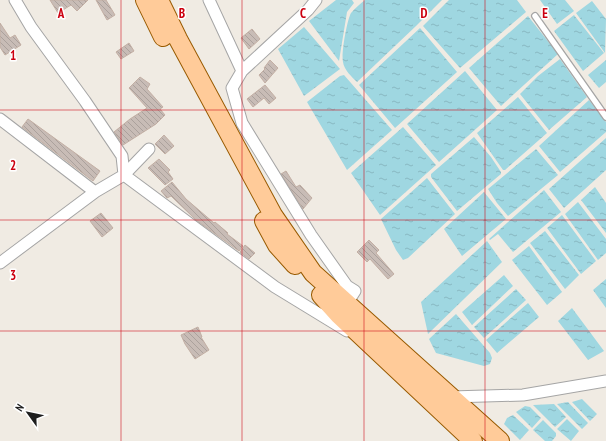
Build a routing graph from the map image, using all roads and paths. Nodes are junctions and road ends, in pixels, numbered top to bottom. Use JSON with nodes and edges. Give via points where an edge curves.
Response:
{"nodes":[{"id":1,"x":15,"y":0,"type":"edge"},
{"id":2,"x":145,"y":0,"type":"edge"},
{"id":3,"x":159,"y":0,"type":"edge"},
{"id":4,"x":209,"y":0,"type":"edge"},
{"id":5,"x":316,"y":0,"type":"edge"},
{"id":6,"x":535,"y":16,"type":"dead end"},
{"id":7,"x":242,"y":71,"type":"junction"},
{"id":8,"x":606,"y":117,"type":"edge"},
{"id":9,"x":0,"y":119,"type":"edge"},
{"id":10,"x":149,"y":150,"type":"dead end"},
{"id":11,"x":124,"y":175,"type":"junction"},
{"id":12,"x":95,"y":192,"type":"junction"},
{"id":13,"x":0,"y":263,"type":"edge"},
{"id":14,"x":342,"y":309,"type":"junction"},
{"id":15,"x":373,"y":346,"type":"junction"},
{"id":16,"x":606,"y":380,"type":"edge"},
{"id":17,"x":451,"y":397,"type":"junction"},
{"id":18,"x":473,"y":441,"type":"edge"},
{"id":19,"x":500,"y":441,"type":"edge"}],
"edges":[{"from":1,"to":11,"type":"street","via":[[31,27],[122,156]]},
{"from":2,"to":14,"type":"main road","via":[[171,53],[277,245]]},
{"from":3,"to":14,"type":"main road","via":[[273,215],[313,273]]},
{"from":4,"to":7,"type":"street"},
{"from":5,"to":7,"type":"street"},
{"from":6,"to":8,"type":"lane"},
{"from":7,"to":14,"type":"street","via":[[232,88],[242,123],[311,236],[347,286],[355,291]]},
{"from":9,"to":12,"type":"street"},
{"from":10,"to":11,"type":"street"},
{"from":11,"to":12,"type":"street"},
{"from":11,"to":15,"type":"street","via":[[275,287]]},
{"from":12,"to":13,"type":"street"},
{"from":14,"to":15,"type":"main road"},
{"from":14,"to":17,"type":"main road"},
{"from":15,"to":18,"type":"main road"},
{"from":16,"to":17,"type":"street","via":[[523,395]]},
{"from":17,"to":19,"type":"main road"}]}
